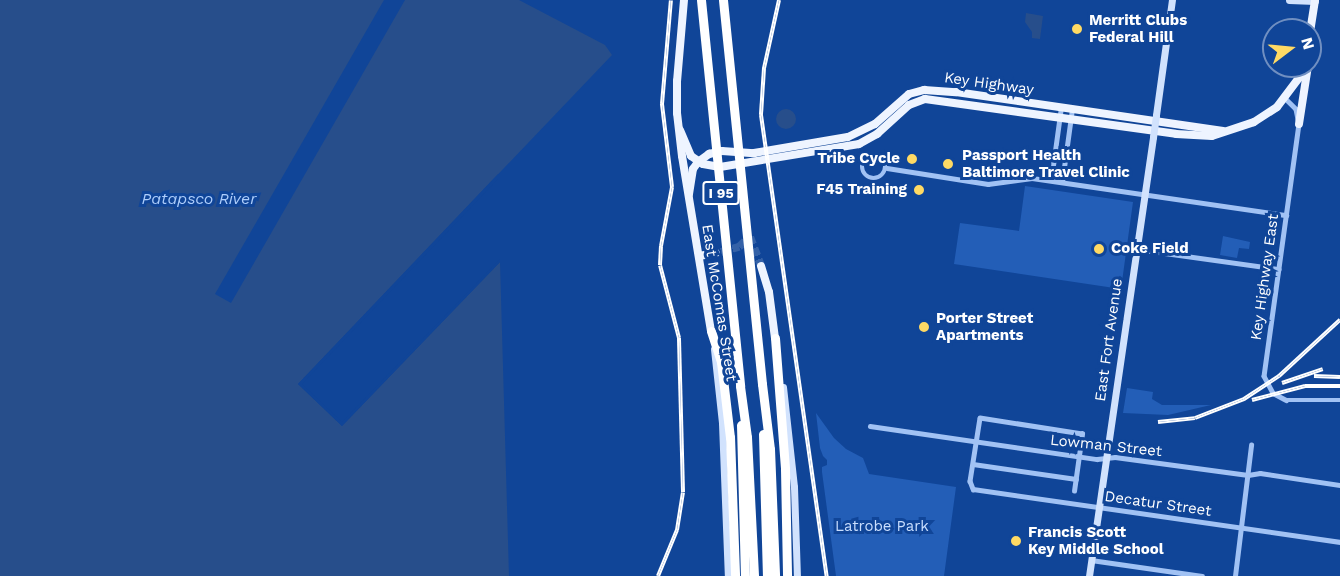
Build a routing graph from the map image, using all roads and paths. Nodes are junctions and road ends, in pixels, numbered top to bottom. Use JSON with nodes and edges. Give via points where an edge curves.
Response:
{"nodes":[{"id":1,"x":684,"y":0,"type":"edge"},
{"id":2,"x":700,"y":0,"type":"edge"},
{"id":3,"x":723,"y":0,"type":"edge"},
{"id":4,"x":1172,"y":0,"type":"edge"},
{"id":5,"x":1290,"y":0,"type":"edge"},
{"id":6,"x":1315,"y":1,"type":"edge"},
{"id":7,"x":1312,"y":18,"type":"edge"},
{"id":8,"x":1299,"y":78,"type":"edge"},
{"id":9,"x":1306,"y":78,"type":"edge"},
{"id":10,"x":1285,"y":98,"type":"junction"},
{"id":11,"x":1061,"y":107,"type":"junction"},
{"id":12,"x":1072,"y":109,"type":"junction"},
{"id":13,"x":1060,"y":118,"type":"junction"},
{"id":14,"x":1070,"y":119,"type":"junction"},
{"id":15,"x":1299,"y":124,"type":"junction"},
{"id":16,"x":680,"y":130,"type":"junction"},
{"id":17,"x":1223,"y":131,"type":"junction"},
{"id":18,"x":698,"y":162,"type":"junction"},
{"id":19,"x":887,"y":168,"type":"junction"},
{"id":20,"x":1052,"y":180,"type":"junction"},
{"id":21,"x":1062,"y":182,"type":"junction"},
{"id":22,"x":1144,"y":193,"type":"junction"},
{"id":23,"x":689,"y":194,"type":"junction"},
{"id":24,"x":1286,"y":214,"type":"junction"},
{"id":25,"x":1136,"y":249,"type":"junction"},
{"id":26,"x":716,"y":253,"type":"tunnel mouth"},
{"id":27,"x":699,"y":256,"type":"junction"},
{"id":28,"x":761,"y":266,"type":"tunnel mouth"},
{"id":29,"x":1279,"y":269,"type":"junction"},
{"id":30,"x":711,"y":331,"type":"junction"},
{"id":31,"x":775,"y":338,"type":"junction"},
{"id":32,"x":762,"y":384,"type":"junction"},
{"id":33,"x":740,"y":386,"type":"junction"},
{"id":34,"x":1340,"y":400,"type":"edge"},
{"id":35,"x":870,"y":426,"type":"dead end"},
{"id":36,"x":976,"y":442,"type":"junction"},
{"id":37,"x":1251,"y":445,"type":"dead end"},
{"id":38,"x":1079,"y":456,"type":"junction"},
{"id":39,"x":1106,"y":458,"type":"junction"},
{"id":40,"x":973,"y":464,"type":"junction"},
{"id":41,"x":1248,"y":475,"type":"junction"},
{"id":42,"x":1076,"y":479,"type":"junction"},
{"id":43,"x":1340,"y":485,"type":"edge"},
{"id":44,"x":1074,"y":491,"type":"dead end"},
{"id":45,"x":1099,"y":507,"type":"junction"},
{"id":46,"x":1241,"y":528,"type":"junction"},
{"id":47,"x":1340,"y":542,"type":"edge"},
{"id":48,"x":1091,"y":560,"type":"junction"},
{"id":49,"x":728,"y":576,"type":"edge"},
{"id":50,"x":735,"y":576,"type":"edge"},
{"id":51,"x":745,"y":576,"type":"edge"},
{"id":52,"x":754,"y":576,"type":"edge"},
{"id":53,"x":767,"y":576,"type":"edge"},
{"id":54,"x":775,"y":576,"type":"edge"},
{"id":55,"x":787,"y":576,"type":"edge"},
{"id":56,"x":797,"y":576,"type":"edge"},
{"id":57,"x":1089,"y":576,"type":"edge"},
{"id":58,"x":1202,"y":576,"type":"edge"},
{"id":59,"x":1234,"y":576,"type":"edge"}],
"edges":[{"from":1,"to":16,"type":"main road","name":"East McComas Street","via":[[677,81]]},
{"from":2,"to":33,"type":"highway","number":"I 95","bridge":true},
{"from":3,"to":32,"type":"highway","number":"I 95","bridge":true},
{"from":4,"to":22,"type":"street","name":"East Fort Avenue","bridge":true},
{"from":5,"to":6,"type":"street"},
{"from":6,"to":7,"type":"main road"},
{"from":8,"to":10,"type":"main road","name":"Key Highway"},
{"from":9,"to":15,"type":"main road"},
{"from":10,"to":15,"type":"street","via":[[1296,109]]},
{"from":10,"to":17,"type":"main road","name":"Key Highway","via":[[1259,120]]},
{"from":11,"to":12,"type":"main road","name":"Key Highway"},
{"from":11,"to":13,"type":"street"},
{"from":11,"to":18,"type":"main road","name":"Key Highway","via":[[924,90],[909,94],[874,124],[848,138],[754,153],[718,151]]},
{"from":12,"to":14,"type":"street"},
{"from":12,"to":17,"type":"main road","name":"Key Highway"},
{"from":13,"to":14,"type":"main road","name":"Key Highway"},
{"from":13,"to":18,"type":"main road","name":"Key Highway","via":[[925,99],[909,105],[870,139],[846,148],[724,167]]},
{"from":13,"to":20,"type":"street"},
{"from":14,"to":17,"type":"main road","name":"Key Highway","via":[[1197,137]]},
{"from":14,"to":21,"type":"street"},
{"from":15,"to":24,"type":"street","name":"Key Highway East"},
{"from":16,"to":18,"type":"main road","via":[[687,150]]},
{"from":16,"to":23,"type":"main road","name":"East McComas Street"},
{"from":18,"to":23,"type":"main road","via":[[690,177]]},
{"from":19,"to":19,"type":"street","via":[[884,159],[875,155],[868,156],[862,165],[865,176],[872,179],[882,177]]},
{"from":19,"to":20,"type":"street","via":[[988,184],[1026,178]]},
{"from":20,"to":21,"type":"street"},
{"from":21,"to":22,"type":"street"},
{"from":22,"to":24,"type":"street"},
{"from":22,"to":25,"type":"street","name":"East Fort Avenue"},
{"from":23,"to":27,"type":"main road","name":"East McComas Street"},
{"from":24,"to":29,"type":"street","name":"Key Highway East"},
{"from":25,"to":29,"type":"street"},
{"from":25,"to":39,"type":"street","name":"East Fort Avenue"},
{"from":26,"to":27,"type":"main road"},
{"from":27,"to":30,"type":"main road","name":"East McComas Street"},
{"from":28,"to":31,"type":"main road"},
{"from":29,"to":34,"type":"street","name":"Key Highway East","via":[[1264,370],[1267,385],[1286,400]]},
{"from":30,"to":49,"type":"street","name":"East McComas Street","via":[[722,423]]},
{"from":30,"to":50,"type":"highway","via":[[721,362],[729,427]]},
{"from":31,"to":55,"type":"highway","via":[[786,480]]},
{"from":31,"to":56,"type":"street","via":[[793,476]]},
{"from":32,"to":53,"type":"highway","number":"I 95"},
{"from":32,"to":54,"type":"highway","number":"I 95","via":[[770,449]]},
{"from":33,"to":51,"type":"highway","number":"I 95"},
{"from":33,"to":52,"type":"highway","number":"I 95","via":[[747,437]]},
{"from":35,"to":36,"type":"street","name":"Lowman Street"},
{"from":36,"to":38,"type":"street","name":"Lowman Street"},
{"from":36,"to":38,"type":"street","via":[[980,418],[1082,434]]},
{"from":36,"to":40,"type":"street"},
{"from":37,"to":41,"type":"street"},
{"from":38,"to":39,"type":"street","name":"Lowman Street"},
{"from":38,"to":42,"type":"street"},
{"from":39,"to":41,"type":"street","name":"Lowman Street"},
{"from":39,"to":45,"type":"street","name":"East Fort Avenue"},
{"from":40,"to":42,"type":"street"},
{"from":40,"to":45,"type":"street","name":"Decatur Street","via":[[973,489]]},
{"from":41,"to":43,"type":"street","name":"Lowman Street","via":[[1260,473]]},
{"from":41,"to":46,"type":"street"},
{"from":42,"to":44,"type":"street"},
{"from":45,"to":46,"type":"street","name":"Decatur Street"},
{"from":45,"to":48,"type":"street","name":"East Fort Avenue"},
{"from":46,"to":47,"type":"street","name":"Decatur Street"},
{"from":46,"to":59,"type":"street"},
{"from":48,"to":57,"type":"street","name":"East Fort Avenue"},
{"from":48,"to":58,"type":"street"}]}
